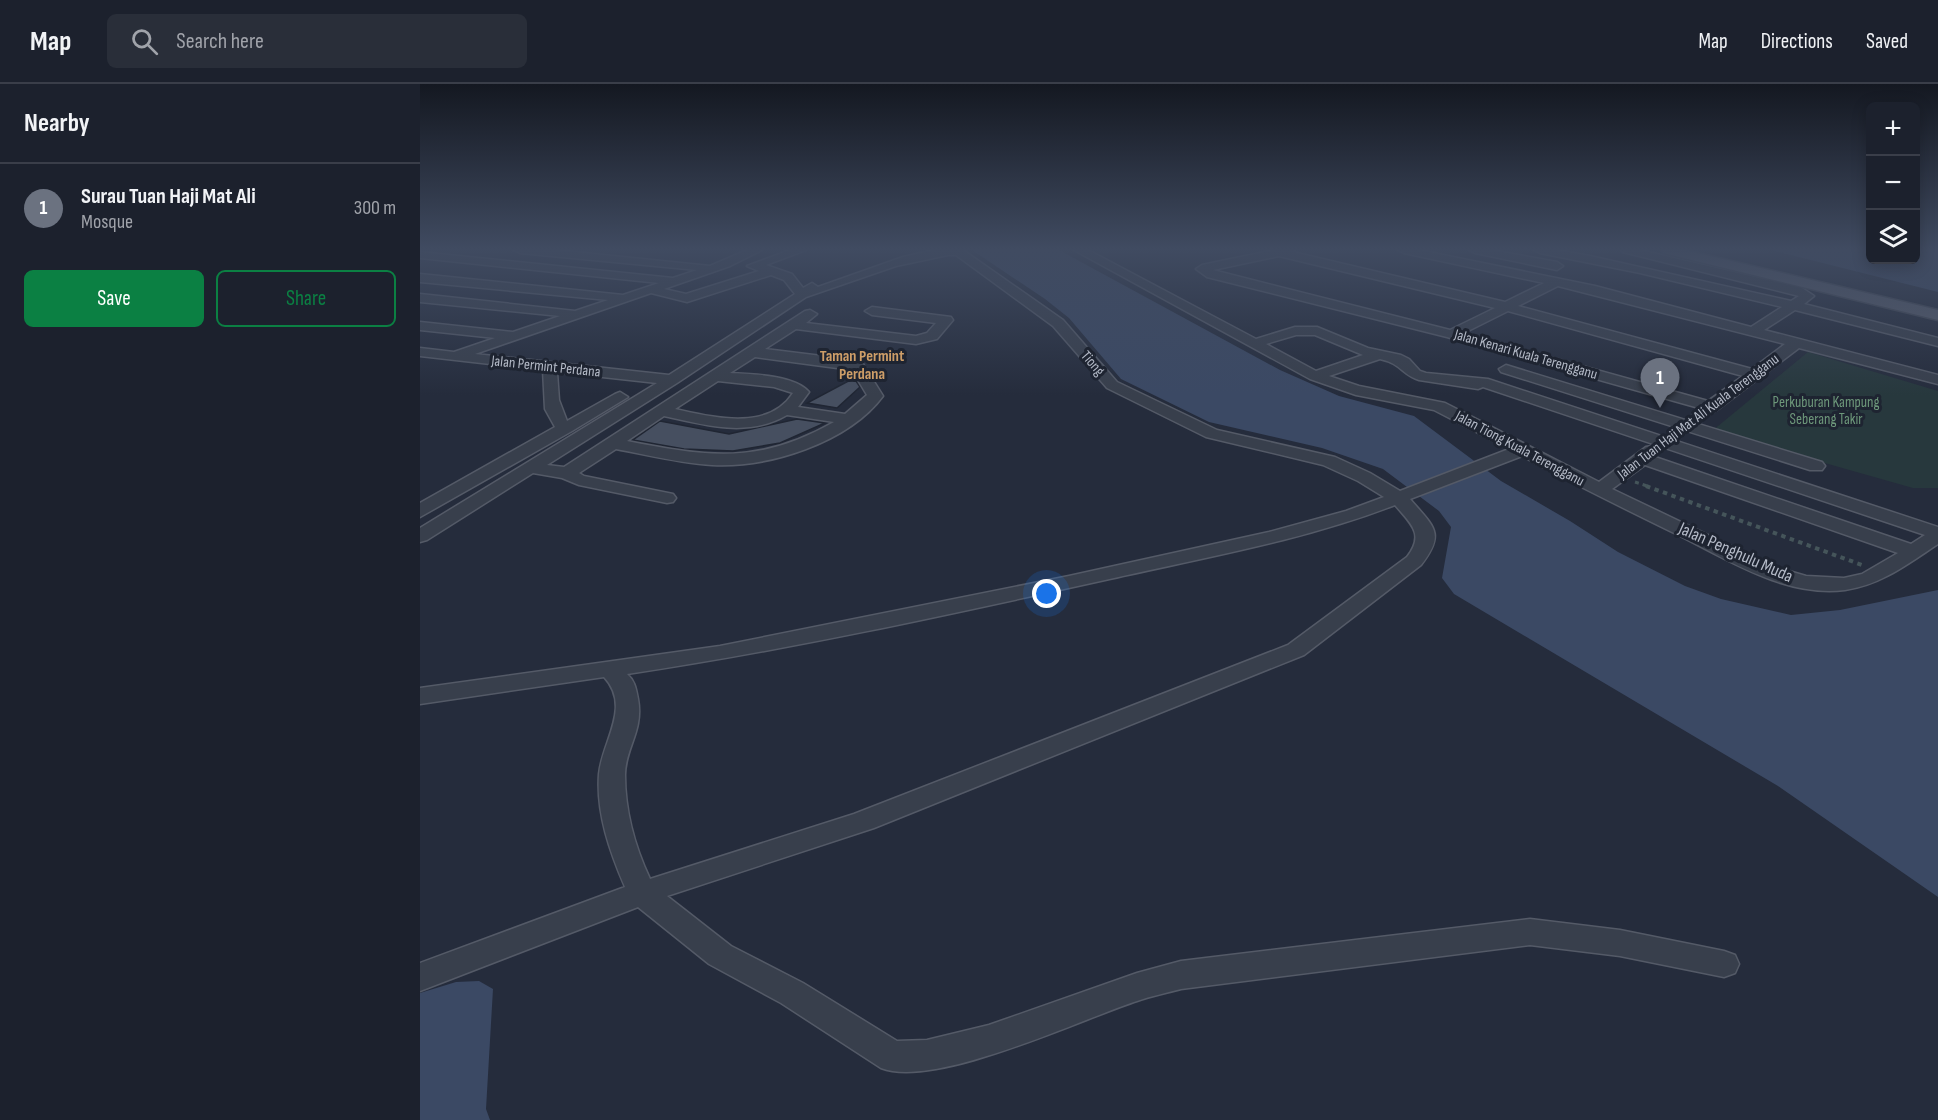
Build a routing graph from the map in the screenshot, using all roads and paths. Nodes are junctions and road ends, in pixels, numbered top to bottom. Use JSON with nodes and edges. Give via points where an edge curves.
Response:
{"nodes":[{"id":1,"x":423,"y":298,"type":"edge"},
{"id":2,"x":480,"y":298,"type":"edge"},
{"id":3,"x":621,"y":298,"type":"edge"},
{"id":4,"x":796,"y":298,"type":"edge"},
{"id":5,"x":1024,"y":298,"type":"edge"},
{"id":6,"x":1171,"y":298,"type":"edge"},
{"id":7,"x":1307,"y":298,"type":"edge"},
{"id":8,"x":1473,"y":298,"type":"edge"},
{"id":9,"x":1521,"y":298,"type":"edge"},
{"id":10,"x":1620,"y":298,"type":"edge"},
{"id":11,"x":1763,"y":298,"type":"edge"},
{"id":12,"x":1805,"y":298,"type":"edge"},
{"id":13,"x":1869,"y":298,"type":"edge"},
{"id":14,"x":1889,"y":298,"type":"edge"},
{"id":15,"x":470,"y":303,"type":"junction"},
{"id":16,"x":1504,"y":306,"type":"junction"},
{"id":17,"x":1795,"y":306,"type":"junction"},
{"id":18,"x":781,"y":310,"type":"junction"},
{"id":19,"x":1938,"y":310,"type":"edge"},
{"id":20,"x":872,"y":311,"type":"dead end"},
{"id":21,"x":1755,"y":311,"type":"dead end"},
{"id":22,"x":576,"y":314,"type":"junction"},
{"id":23,"x":810,"y":314,"type":"junction"},
{"id":24,"x":1938,"y":315,"type":"edge"},
{"id":25,"x":1778,"y":316,"type":"junction"},
{"id":26,"x":793,"y":325,"type":"junction"},
{"id":27,"x":420,"y":326,"type":"edge"},
{"id":28,"x":937,"y":328,"type":"junction"},
{"id":29,"x":955,"y":330,"type":"dead end"},
{"id":30,"x":1752,"y":332,"type":"junction"},
{"id":31,"x":1452,"y":334,"type":"junction"},
{"id":32,"x":514,"y":336,"type":"junction"},
{"id":33,"x":1938,"y":342,"type":"edge"},
{"id":34,"x":1256,"y":343,"type":"junction"},
{"id":35,"x":1796,"y":343,"type":"junction"},
{"id":36,"x":420,"y":352,"type":"edge"},
{"id":37,"x":752,"y":352,"type":"junction"},
{"id":38,"x":1380,"y":354,"type":"junction"},
{"id":39,"x":455,"y":356,"type":"junction"},
{"id":40,"x":1531,"y":356,"type":"junction"},
{"id":41,"x":550,"y":366,"type":"junction"},
{"id":42,"x":1506,"y":369,"type":"junction"},
{"id":43,"x":1754,"y":374,"type":"junction"},
{"id":44,"x":716,"y":376,"type":"junction"},
{"id":45,"x":1315,"y":376,"type":"junction"},
{"id":46,"x":652,"y":378,"type":"junction"},
{"id":47,"x":672,"y":380,"type":"junction"},
{"id":48,"x":1938,"y":380,"type":"edge"},
{"id":49,"x":1481,"y":383,"type":"junction"},
{"id":50,"x":1439,"y":406,"type":"junction"},
{"id":51,"x":1711,"y":407,"type":"junction"},
{"id":52,"x":785,"y":410,"type":"junction"},
{"id":53,"x":661,"y":411,"type":"junction"},
{"id":54,"x":847,"y":419,"type":"junction"},
{"id":55,"x":1686,"y":425,"type":"junction"},
{"id":56,"x":566,"y":428,"type":"junction"},
{"id":57,"x":1664,"y":442,"type":"junction"},
{"id":58,"x":613,"y":443,"type":"junction"},
{"id":59,"x":1523,"y":450,"type":"junction"},
{"id":60,"x":1642,"y":458,"type":"junction"},
{"id":61,"x":1816,"y":466,"type":"dead end"},
{"id":62,"x":532,"y":468,"type":"junction"},
{"id":63,"x":567,"y":473,"type":"junction"},
{"id":64,"x":1618,"y":476,"type":"junction"},
{"id":65,"x":1599,"y":490,"type":"junction"},
{"id":66,"x":1405,"y":496,"type":"junction"},
{"id":67,"x":667,"y":498,"type":"dead end"},
{"id":68,"x":420,"y":510,"type":"edge"},
{"id":69,"x":1938,"y":534,"type":"edge"},
{"id":70,"x":420,"y":536,"type":"edge"},
{"id":71,"x":1914,"y":552,"type":"junction"},
{"id":72,"x":1882,"y":572,"type":"junction"},
{"id":73,"x":611,"y":670,"type":"junction"},
{"id":74,"x":420,"y":696,"type":"edge"},
{"id":75,"x":642,"y":892,"type":"junction"},
{"id":76,"x":1724,"y":964,"type":"dead end"},
{"id":77,"x":420,"y":977,"type":"edge"}],
"edges":[{"from":1,"to":15,"type":"street"},
{"from":2,"to":15,"type":"street"},
{"from":3,"to":22,"type":"street"},
{"from":4,"to":18,"type":"street"},
{"from":5,"to":66,"type":"street","name":"Tiong","via":[[1059,323],[1112,385],[1212,434],[1329,461]]},
{"from":6,"to":34,"type":"street"},
{"from":7,"to":31,"type":"street","name":"Jalan Kenari Kuala Terengganu"},
{"from":8,"to":16,"type":"street"},
{"from":9,"to":16,"type":"street"},
{"from":10,"to":30,"type":"street"},
{"from":11,"to":17,"type":"street"},
{"from":12,"to":17,"type":"street"},
{"from":13,"to":24,"type":"main road"},
{"from":14,"to":19,"type":"main road"},
{"from":15,"to":22,"type":"street"},
{"from":16,"to":31,"type":"street"},
{"from":16,"to":43,"type":"street"},
{"from":17,"to":25,"type":"street"},
{"from":17,"to":33,"type":"street"},
{"from":18,"to":23,"type":"street"},
{"from":18,"to":47,"type":"street"},
{"from":20,"to":28,"type":"street","via":[[946,320]]},
{"from":21,"to":25,"type":"street"},
{"from":22,"to":32,"type":"street"},
{"from":23,"to":26,"type":"street"},
{"from":23,"to":28,"type":"street"},
{"from":25,"to":30,"type":"street"},
{"from":26,"to":28,"type":"street","via":[[916,340],[932,336]]},
{"from":26,"to":37,"type":"street"},
{"from":27,"to":32,"type":"street"},
{"from":28,"to":29,"type":"street"},
{"from":30,"to":35,"type":"street"},
{"from":31,"to":40,"type":"street","name":"Jalan Kenari Kuala Terengganu"},
{"from":32,"to":39,"type":"street"},
{"from":34,"to":38,"type":"street","via":[[1306,330]]},
{"from":34,"to":45,"type":"street"},
{"from":35,"to":43,"type":"street","name":"Jalan Tuan Haji Mat Ali Kuala Terengganu"},
{"from":35,"to":48,"type":"street"},
{"from":36,"to":39,"type":"street","name":"Jalan Permint Perdana"},
{"from":37,"to":44,"type":"street"},
{"from":37,"to":54,"type":"street","via":[[858,367],[875,396]]},
{"from":38,"to":45,"type":"street"},
{"from":38,"to":49,"type":"street","via":[[1404,362],[1424,377]]},
{"from":39,"to":41,"type":"street","name":"Jalan Permint Perdana"},
{"from":40,"to":42,"type":"street","name":"Jalan Tiong Kuala Terengganu"},
{"from":40,"to":51,"type":"street","name":"Jalan Kenari Kuala Terengganu"},
{"from":41,"to":46,"type":"street","name":"Jalan Permint Perdana"},
{"from":41,"to":56,"type":"street","via":[[553,412],[558,423]]},
{"from":42,"to":49,"type":"street","name":"Jalan Tiong Kuala Terengganu"},
{"from":42,"to":55,"type":"street"},
{"from":43,"to":51,"type":"street","name":"Jalan Tuan Haji Mat Ali Kuala Terengganu"},
{"from":44,"to":52,"type":"street","via":[[797,388],[801,392],[799,398]]},
{"from":44,"to":53,"type":"street"},
{"from":45,"to":50,"type":"street","via":[[1356,390]]},
{"from":46,"to":47,"type":"street","name":"Jalan Permint Perdana"},
{"from":46,"to":56,"type":"street"},
{"from":47,"to":62,"type":"street"},
{"from":49,"to":50,"type":"street","name":"Jalan Tiong Kuala Terengganu"},
{"from":49,"to":57,"type":"street"},
{"from":50,"to":59,"type":"street","name":"Jalan Tiong Kuala Terengganu"},
{"from":51,"to":55,"type":"street","name":"Jalan Tuan Haji Mat Ali Kuala Terengganu"},
{"from":52,"to":53,"type":"street","via":[[769,420],[750,423]]},
{"from":52,"to":54,"type":"street"},
{"from":53,"to":58,"type":"street"},
{"from":54,"to":58,"type":"street","via":[[827,435],[810,442],[742,459],[714,460]]},
{"from":55,"to":57,"type":"street","name":"Jalan Tuan Haji Mat Ali Kuala Terengganu"},
{"from":55,"to":61,"type":"street"},
{"from":56,"to":68,"type":"street"},
{"from":57,"to":60,"type":"street","name":"Jalan Tuan Haji Mat Ali Kuala Terengganu"},
{"from":57,"to":69,"type":"street"},
{"from":58,"to":63,"type":"street"},
{"from":59,"to":65,"type":"street","name":"Jalan Tiong Kuala Terengganu"},
{"from":59,"to":66,"type":"street"},
{"from":60,"to":64,"type":"street","name":"Jalan Tuan Haji Mat Ali Kuala Terengganu"},
{"from":60,"to":71,"type":"street"},
{"from":62,"to":63,"type":"street"},
{"from":62,"to":70,"type":"street"},
{"from":63,"to":67,"type":"street","via":[[579,480]]},
{"from":64,"to":65,"type":"street","name":"Jalan Tuan Haji Mat Ali Kuala Terengganu"},
{"from":64,"to":72,"type":"path"},
{"from":65,"to":72,"type":"street","name":"Jalan Penghulu Muda","via":[[1768,571],[1805,582],[1844,584]]},
{"from":66,"to":73,"type":"street","via":[[1272,537],[1069,582],[720,653]]},
{"from":66,"to":75,"type":"street","via":[[1426,538],[1421,554],[1296,650],[864,821]]},
{"from":69,"to":71,"type":"street","name":"Jalan Penghulu Muda"},
{"from":71,"to":72,"type":"street","name":"Jalan Penghulu Muda"},
{"from":73,"to":74,"type":"street"},
{"from":73,"to":75,"type":"street","via":[[623,682],[628,715],[612,773],[615,810],[623,851]]},
{"from":75,"to":76,"type":"street","via":[[720,955],[792,993],[893,1057],[927,1056],[989,1040],[1181,975],[1530,932],[1620,943]]},
{"from":75,"to":77,"type":"street"}]}
